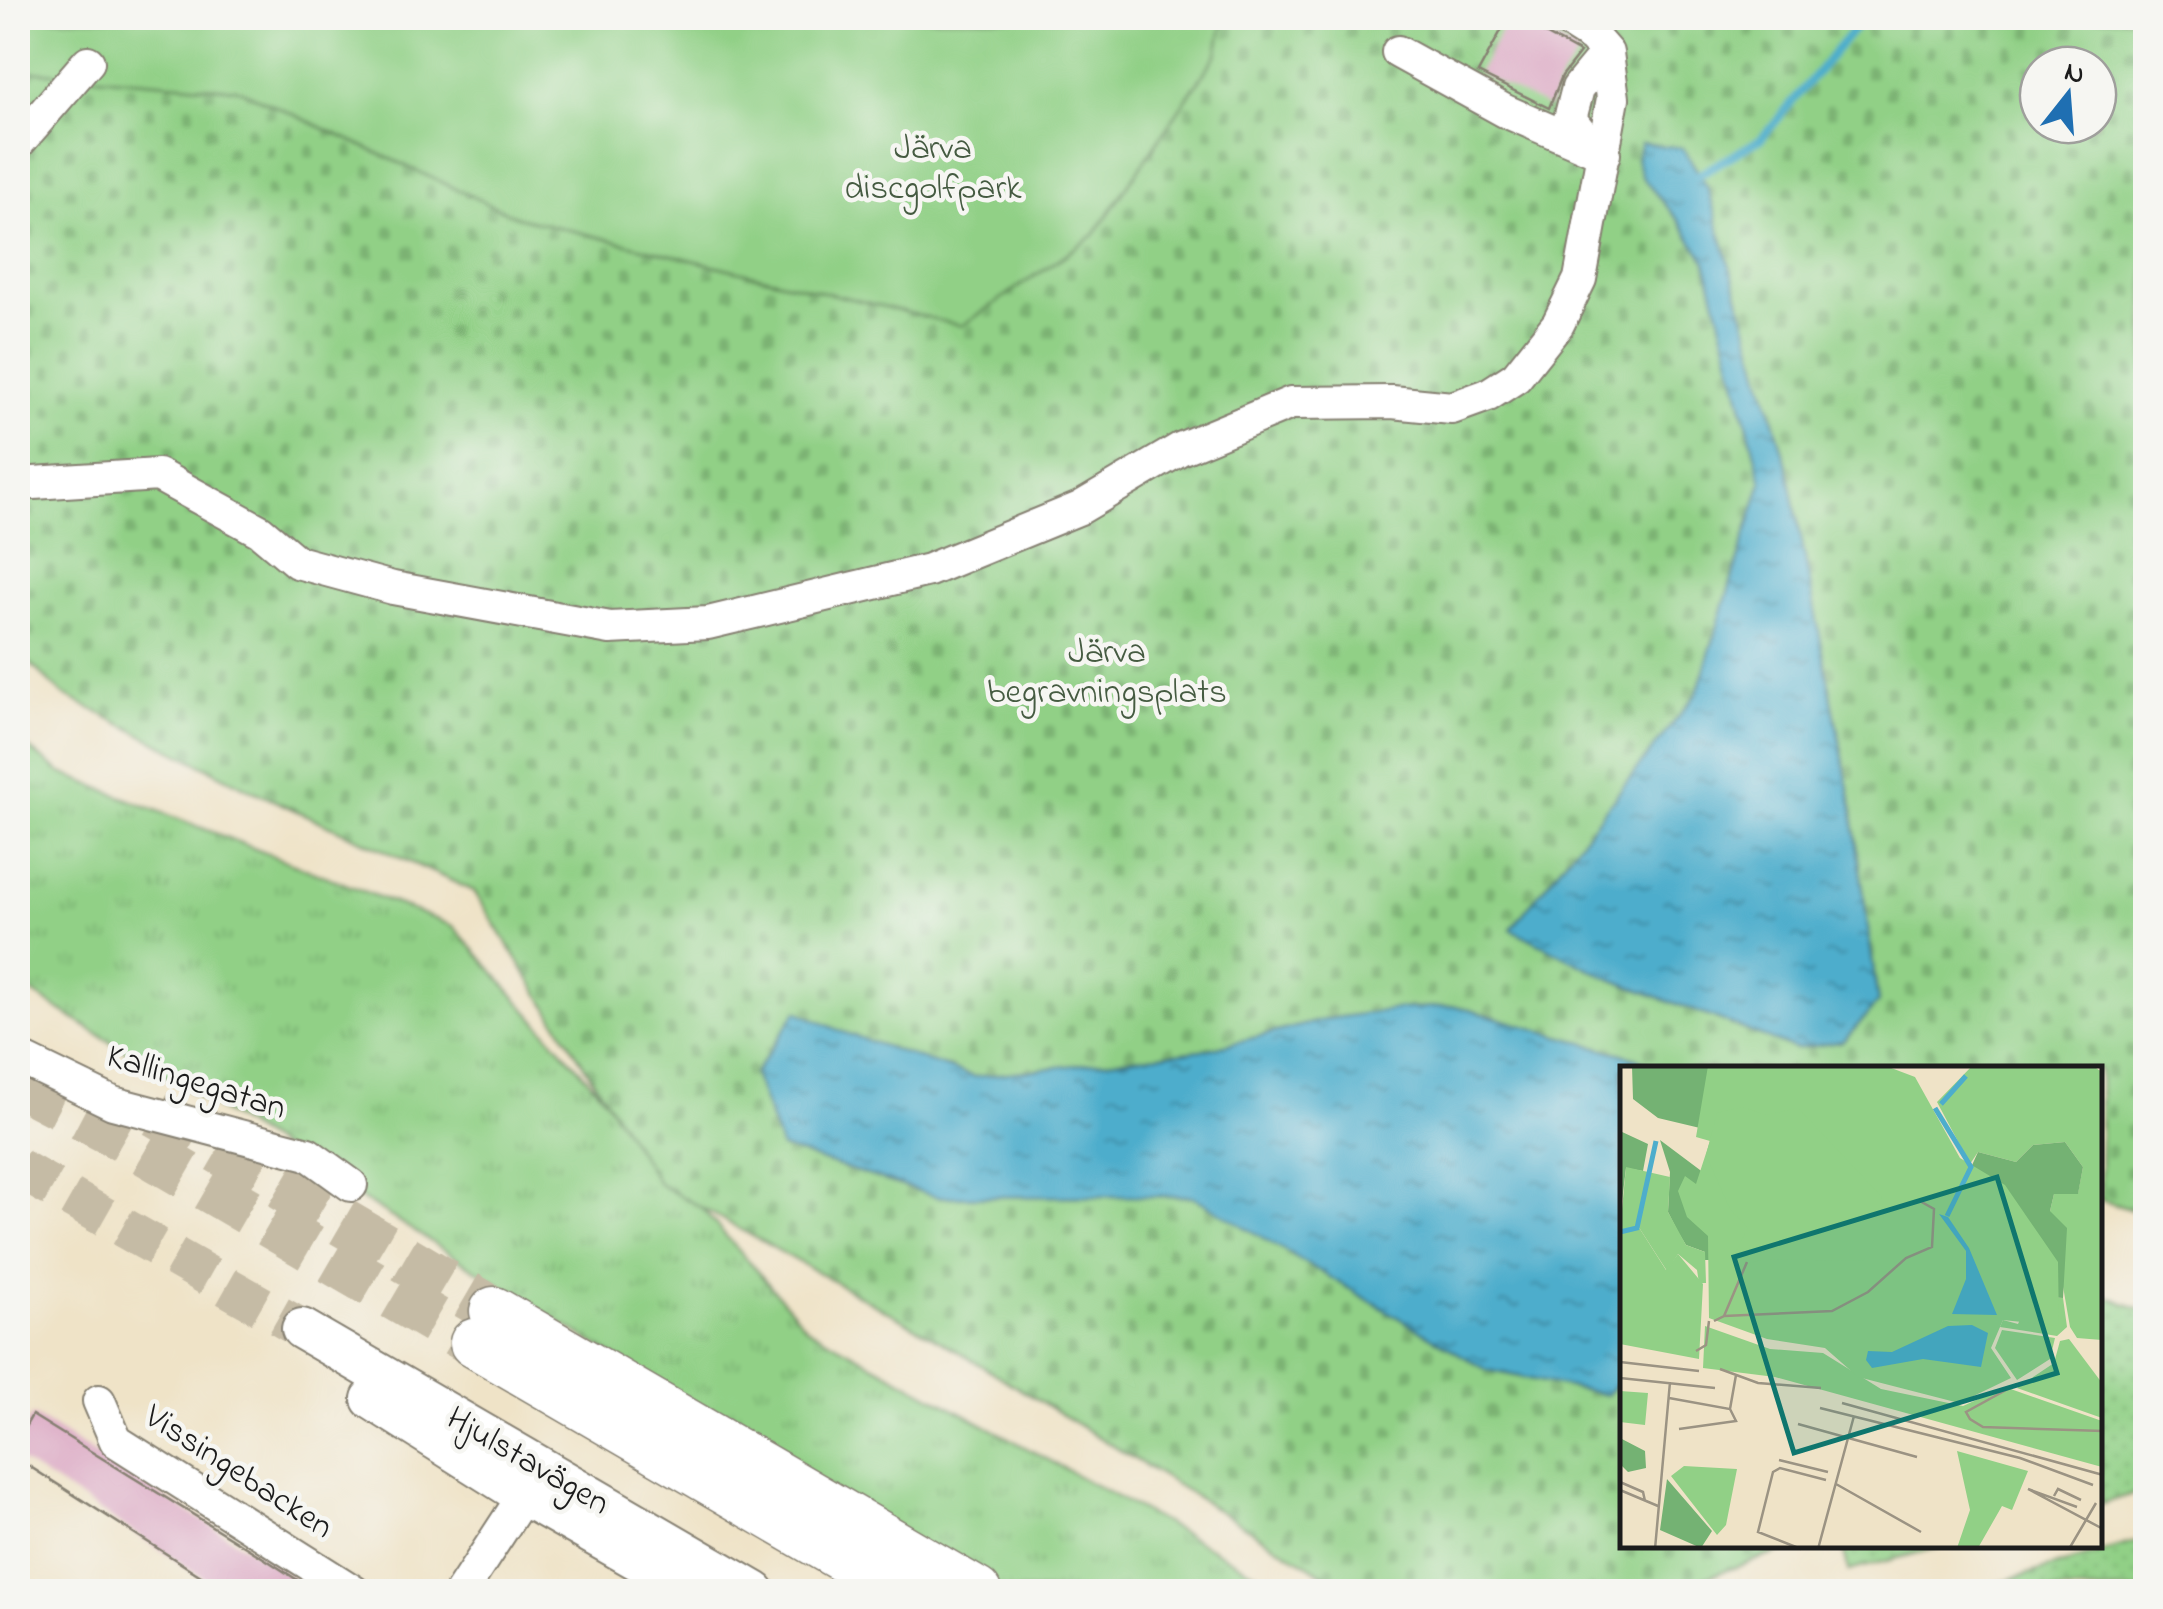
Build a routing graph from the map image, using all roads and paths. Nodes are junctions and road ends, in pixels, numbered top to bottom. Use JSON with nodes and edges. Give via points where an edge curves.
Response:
{"nodes":[{"id":1,"x":1563,"y":18,"type":"edge"},
{"id":2,"x":1398,"y":52,"type":"dead end"},
{"id":3,"x":88,"y":62,"type":"dead end"},
{"id":4,"x":18,"y":144,"type":"edge"},
{"id":5,"x":1600,"y":153,"type":"junction"},
{"id":6,"x":18,"y":484,"type":"edge"},
{"id":7,"x":18,"y":1057,"type":"edge"},
{"id":8,"x":351,"y":1185,"type":"dead end"},
{"id":9,"x":296,"y":1337,"type":"tunnel mouth"},
{"id":10,"x":99,"y":1401,"type":"dead end"},
{"id":11,"x":533,"y":1481,"type":"junction"},
{"id":12,"x":354,"y":1592,"type":"edge"},
{"id":13,"x":461,"y":1592,"type":"edge"},
{"id":14,"x":695,"y":1592,"type":"edge"},
{"id":15,"x":754,"y":1592,"type":"edge"},
{"id":16,"x":902,"y":1592,"type":"edge"},
{"id":17,"x":976,"y":1592,"type":"edge"}],
"edges":[{"from":1,"to":5,"type":"street","via":[[1607,53],[1612,98]]},
{"from":2,"to":5,"type":"street"},
{"from":3,"to":4,"type":"street"},
{"from":5,"to":6,"type":"street","via":[[1580,278],[1558,324],[1516,377],[1488,395],[1452,408],[1291,403],[1180,449],[1080,508],[929,570],[708,622],[610,628],[393,588],[298,562],[260,531],[158,474]]},
{"from":7,"to":8,"type":"street","name":"Kallingegatan","via":[[113,1102],[308,1154]]},
{"from":9,"to":11,"type":"main road","name":"Hjulstavägen"},
{"from":10,"to":12,"type":"street","name":"Vissingebacken","via":[[116,1441]]},
{"from":11,"to":13,"type":"street"},
{"from":11,"to":14,"type":"main road","name":"Hjulstavägen"},
{"from":11,"to":15,"type":"main road","name":"Hjulstavägen"},
{"from":16,"to":17,"type":"highway","via":[[484,1327]]}]}
